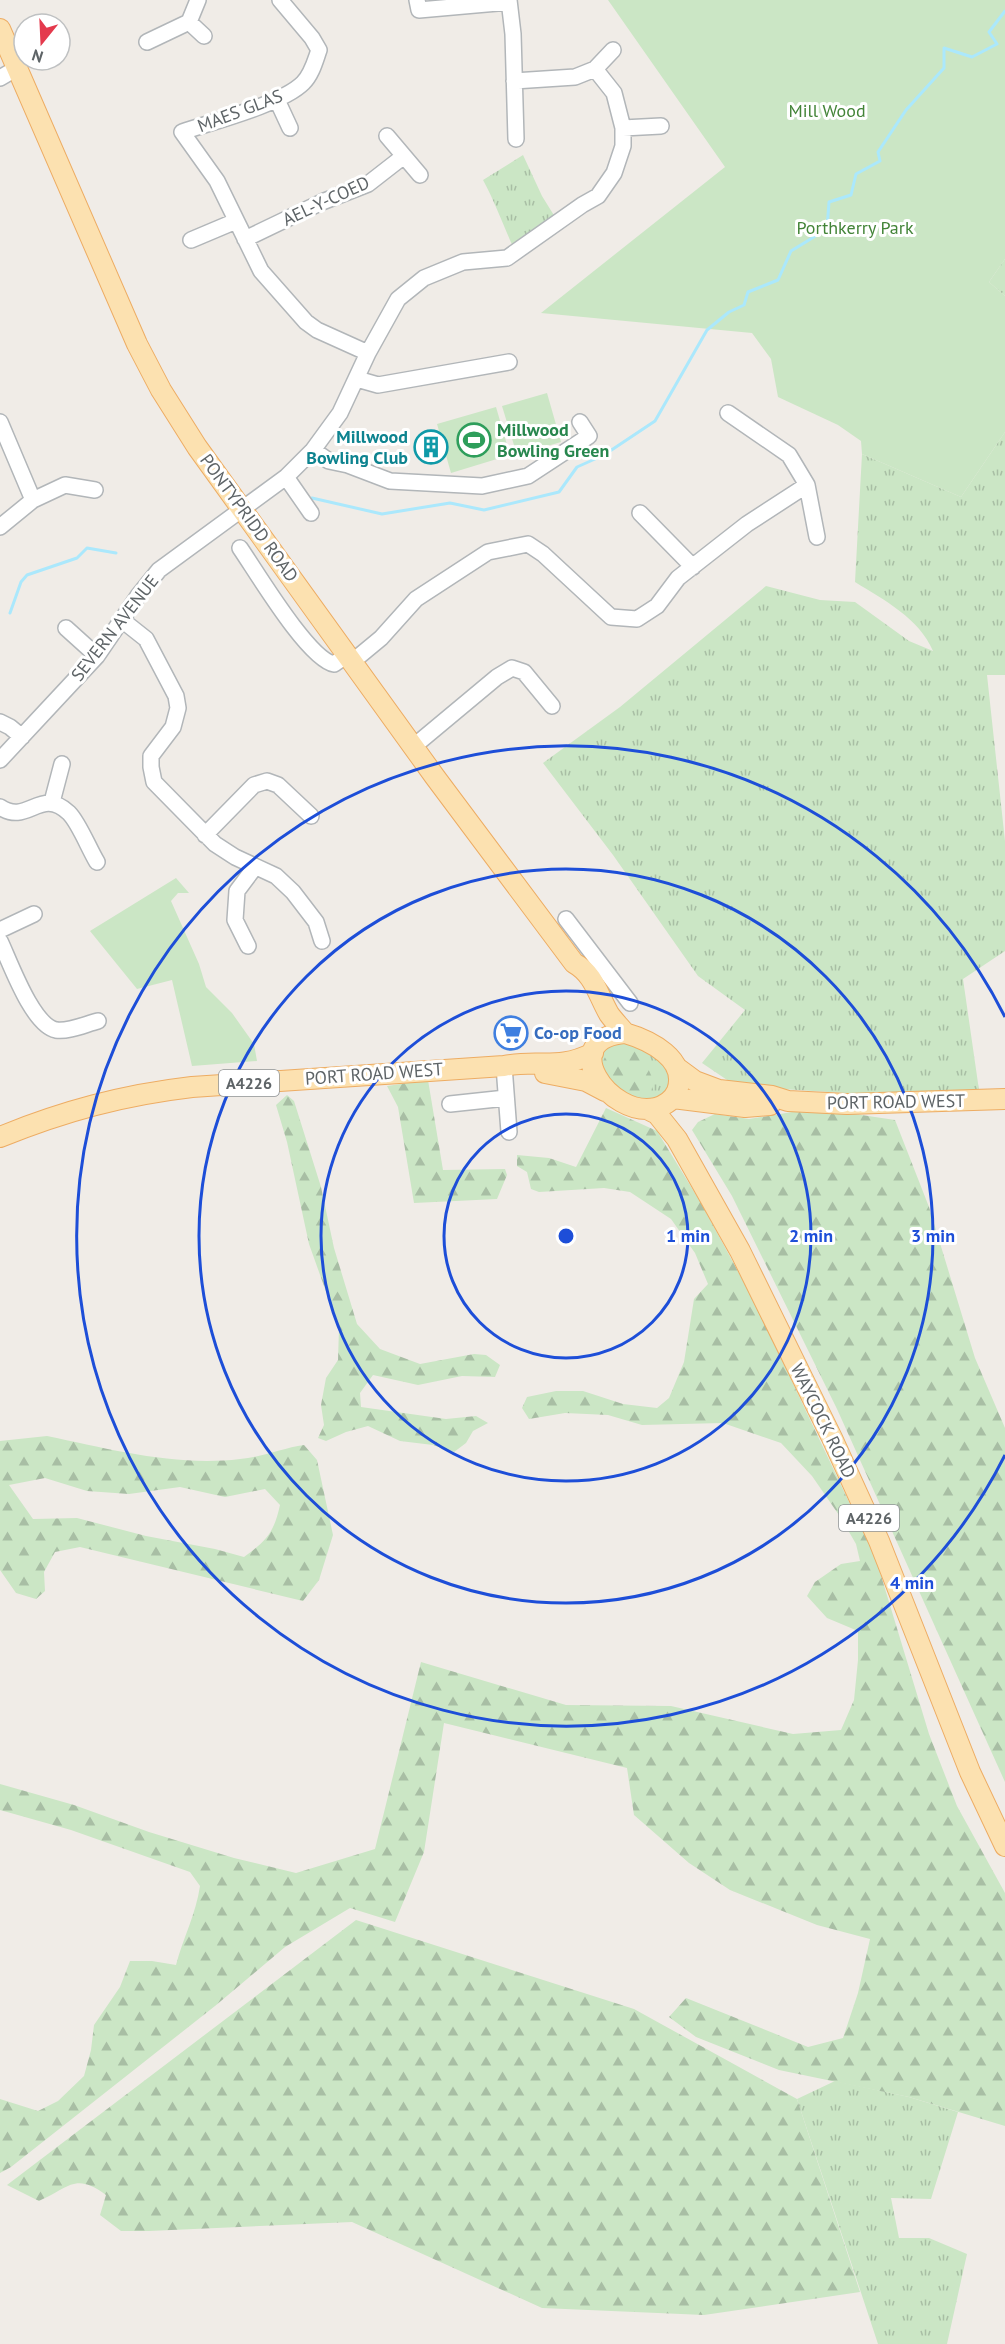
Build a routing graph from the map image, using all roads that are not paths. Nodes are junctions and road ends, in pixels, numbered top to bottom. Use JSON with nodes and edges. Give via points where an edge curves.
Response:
{"nodes":[{"id":1,"x":198,"y":0,"type":"edge"},
{"id":2,"x":279,"y":0,"type":"edge"},
{"id":3,"x":509,"y":1,"type":"edge"},
{"id":4,"x":418,"y":5,"type":"edge"},
{"id":5,"x":189,"y":22,"type":"junction"},
{"id":6,"x":0,"y":29,"type":"edge"},
{"id":7,"x":204,"y":36,"type":"dead end"},
{"id":8,"x":147,"y":42,"type":"dead end"},
{"id":9,"x":613,"y":51,"type":"dead end"},
{"id":10,"x":595,"y":69,"type":"junction"},
{"id":11,"x":8,"y":73,"type":"edge"},
{"id":12,"x":514,"y":81,"type":"junction"},
{"id":13,"x":277,"y":100,"type":"junction"},
{"id":14,"x":661,"y":126,"type":"dead end"},
{"id":15,"x":290,"y":128,"type":"dead end"},
{"id":16,"x":623,"y":128,"type":"junction"},
{"id":17,"x":387,"y":136,"type":"dead end"},
{"id":18,"x":516,"y":139,"type":"dead end"},
{"id":19,"x":404,"y":156,"type":"junction"},
{"id":20,"x":420,"y":175,"type":"dead end"},
{"id":21,"x":236,"y":220,"type":"junction"},
{"id":22,"x":245,"y":239,"type":"junction"},
{"id":23,"x":191,"y":240,"type":"dead end"},
{"id":24,"x":368,"y":353,"type":"junction"},
{"id":25,"x":509,"y":362,"type":"dead end"},
{"id":26,"x":357,"y":379,"type":"junction"},
{"id":27,"x":728,"y":413,"type":"dead end"},
{"id":28,"x":0,"y":422,"type":"edge"},
{"id":29,"x":580,"y":422,"type":"dead end"},
{"id":30,"x":312,"y":450,"type":"junction"},
{"id":31,"x":286,"y":477,"type":"junction"},
{"id":32,"x":807,"y":485,"type":"junction"},
{"id":33,"x":95,"y":490,"type":"dead end"},
{"id":34,"x":33,"y":500,"type":"junction"},
{"id":35,"x":241,"y":509,"type":"junction"},
{"id":36,"x":311,"y":513,"type":"dead end"},
{"id":37,"x":640,"y":513,"type":"dead end"},
{"id":38,"x":0,"y":527,"type":"edge"},
{"id":39,"x":817,"y":537,"type":"dead end"},
{"id":40,"x":240,"y":548,"type":"dead end"},
{"id":41,"x":693,"y":567,"type":"junction"},
{"id":42,"x":122,"y":620,"type":"junction"},
{"id":43,"x":66,"y":628,"type":"dead end"},
{"id":44,"x":97,"y":656,"type":"junction"},
{"id":45,"x":350,"y":658,"type":"junction"},
{"id":46,"x":553,"y":705,"type":"dead end"},
{"id":47,"x":0,"y":722,"type":"edge"},
{"id":48,"x":22,"y":737,"type":"junction"},
{"id":49,"x":413,"y":747,"type":"junction"},
{"id":50,"x":0,"y":760,"type":"edge"},
{"id":51,"x":62,"y":764,"type":"dead end"},
{"id":52,"x":52,"y":802,"type":"junction"},
{"id":53,"x":0,"y":807,"type":"edge"},
{"id":54,"x":311,"y":816,"type":"dead end"},
{"id":55,"x":205,"y":835,"type":"junction"},
{"id":56,"x":97,"y":862,"type":"dead end"},
{"id":57,"x":255,"y":867,"type":"junction"},
{"id":58,"x":34,"y":914,"type":"dead end"},
{"id":59,"x":0,"y":930,"type":"edge"},
{"id":60,"x":555,"y":940,"type":"junction"},
{"id":61,"x":0,"y":941,"type":"edge"},
{"id":62,"x":322,"y":941,"type":"dead end"},
{"id":63,"x":248,"y":946,"type":"dead end"},
{"id":64,"x":574,"y":963,"type":"junction"},
{"id":65,"x":634,"y":1003,"type":"dead end"},
{"id":66,"x":98,"y":1022,"type":"dead end"},
{"id":67,"x":625,"y":1033,"type":"junction"},
{"id":68,"x":594,"y":1050,"type":"junction"},
{"id":69,"x":504,"y":1066,"type":"junction"},
{"id":70,"x":676,"y":1067,"type":"junction"},
{"id":71,"x":611,"y":1094,"type":"junction"},
{"id":72,"x":506,"y":1098,"type":"junction"},
{"id":73,"x":672,"y":1099,"type":"junction"},
{"id":74,"x":1005,"y":1099,"type":"edge"},
{"id":75,"x":788,"y":1101,"type":"junction"},
{"id":76,"x":450,"y":1104,"type":"dead end"},
{"id":77,"x":647,"y":1109,"type":"junction"},
{"id":78,"x":509,"y":1132,"type":"dead end"},
{"id":79,"x":0,"y":1137,"type":"edge"},
{"id":80,"x":677,"y":1139,"type":"junction"},
{"id":81,"x":1005,"y":1846,"type":"edge"}],
"edges":[{"from":1,"to":5,"type":"street"},
{"from":2,"to":13,"type":"street","name":"MAES GLAS","via":[[319,50],[303,84]]},
{"from":3,"to":4,"type":"street"},
{"from":3,"to":12,"type":"street"},
{"from":5,"to":7,"type":"street"},
{"from":5,"to":8,"type":"street"},
{"from":6,"to":11,"type":"main road","name":"PONTYPRIDD ROAD"},
{"from":9,"to":10,"type":"street"},
{"from":10,"to":12,"type":"street","via":[[575,77]]},
{"from":10,"to":16,"type":"street","via":[[614,93]]},
{"from":11,"to":35,"type":"main road","name":"PONTYPRIDD ROAD","via":[[150,369],[197,447]]},
{"from":12,"to":18,"type":"street"},
{"from":13,"to":15,"type":"street"},
{"from":13,"to":21,"type":"street","name":"MAES GLAS","via":[[182,132],[217,181]]},
{"from":14,"to":16,"type":"street"},
{"from":16,"to":24,"type":"street","name":"SEVERN AVENUE","via":[[624,146],[614,173],[598,196],[507,258],[463,262],[424,278],[398,299]]},
{"from":17,"to":19,"type":"street"},
{"from":19,"to":20,"type":"street"},
{"from":19,"to":22,"type":"street","name":"AEL-Y-COED","via":[[368,184]]},
{"from":21,"to":22,"type":"street"},
{"from":21,"to":23,"type":"street"},
{"from":22,"to":24,"type":"street","via":[[261,271],[306,322]]},
{"from":24,"to":26,"type":"street","name":"SEVERN AVENUE"},
{"from":25,"to":26,"type":"street","via":[[378,385]]},
{"from":26,"to":30,"type":"street","name":"SEVERN AVENUE","via":[[340,413]]},
{"from":27,"to":32,"type":"street","via":[[789,455]]},
{"from":28,"to":34,"type":"street"},
{"from":29,"to":30,"type":"street","via":[[589,436],[581,442],[528,476],[482,486],[390,481],[329,461]]},
{"from":30,"to":31,"type":"street","name":"SEVERN AVENUE"},
{"from":31,"to":35,"type":"street","name":"SEVERN AVENUE"},
{"from":31,"to":36,"type":"street"},
{"from":32,"to":39,"type":"street"},
{"from":32,"to":41,"type":"street","via":[[747,524]]},
{"from":33,"to":34,"type":"street","via":[[65,485]]},
{"from":34,"to":38,"type":"street"},
{"from":35,"to":42,"type":"street","name":"SEVERN AVENUE","via":[[159,570]]},
{"from":35,"to":45,"type":"main road","name":"PONTYPRIDD ROAD"},
{"from":37,"to":41,"type":"street"},
{"from":40,"to":45,"type":"street","via":[[297,631],[319,655],[334,664]]},
{"from":41,"to":45,"type":"street","via":[[657,606],[637,619],[611,617],[528,544],[488,552],[416,599],[381,638]]},
{"from":42,"to":44,"type":"street","name":"SEVERN AVENUE"},
{"from":42,"to":55,"type":"street","via":[[146,639],[176,696],[178,708],[172,727],[152,756],[154,782]]},
{"from":43,"to":44,"type":"street"},
{"from":44,"to":48,"type":"street","name":"SEVERN AVENUE"},
{"from":45,"to":49,"type":"main road","name":"PONTYPRIDD ROAD"},
{"from":46,"to":49,"type":"street","via":[[524,672],[512,668]]},
{"from":47,"to":48,"type":"street"},
{"from":48,"to":50,"type":"street","name":"SEVERN AVENUE"},
{"from":49,"to":60,"type":"main road","name":"PONTYPRIDD ROAD"},
{"from":51,"to":52,"type":"street"},
{"from":52,"to":53,"type":"street","via":[[23,812],[11,813]]},
{"from":52,"to":56,"type":"street","via":[[70,814]]},
{"from":54,"to":55,"type":"street","via":[[278,784],[267,781],[254,785]]},
{"from":55,"to":57,"type":"street"},
{"from":57,"to":62,"type":"street","via":[[276,876],[293,892],[316,922]]},
{"from":57,"to":63,"type":"street","via":[[237,891],[235,920]]},
{"from":58,"to":59,"type":"street"},
{"from":60,"to":64,"type":"main road","name":"PONTYPRIDD ROAD"},
{"from":60,"to":65,"type":"street","via":[[569,923]]},
{"from":61,"to":66,"type":"street","via":[[30,1004],[47,1027],[59,1030]]},
{"from":64,"to":67,"type":"main road","name":"PONTYPRIDD ROAD","via":[[585,969]]},
{"from":64,"to":68,"type":"main road","name":"PONTYPRIDD ROAD","via":[[576,976],[597,1017]]},
{"from":67,"to":68,"type":"main road","via":[[603,1038]]},
{"from":67,"to":70,"type":"main road","via":[[651,1043]]},
{"from":68,"to":69,"type":"main road","name":"PORT ROAD WEST","number":"A4226","via":[[568,1064]]},
{"from":68,"to":71,"type":"main road","via":[[595,1077]]},
{"from":69,"to":71,"type":"main road","name":"PORT ROAD WEST","number":"A4226","via":[[567,1076]]},
{"from":69,"to":72,"type":"street"},
{"from":69,"to":79,"type":"main road","name":"PORT ROAD WEST","number":"A4226","via":[[149,1092],[66,1112]]},
{"from":70,"to":73,"type":"main road","via":[[679,1083]]},
{"from":70,"to":75,"type":"main road","name":"PORT ROAD WEST","via":[[695,1081],[719,1090]]},
{"from":71,"to":77,"type":"main road"},
{"from":72,"to":76,"type":"street"},
{"from":72,"to":78,"type":"street"},
{"from":73,"to":75,"type":"main road","name":"PORT ROAD WEST","via":[[745,1107]]},
{"from":73,"to":77,"type":"main road","via":[[663,1106]]},
{"from":73,"to":80,"type":"main road","name":"WAYCOCK ROAD","number":"A4226"},
{"from":74,"to":75,"type":"main road","name":"PORT ROAD WEST","via":[[847,1104]]},
{"from":77,"to":80,"type":"main road","name":"WAYCOCK ROAD","number":"A4226","via":[[657,1114]]},
{"from":80,"to":81,"type":"main road","name":"WAYCOCK ROAD","number":"A4226","via":[[740,1251],[857,1489],[970,1772]]}]}
